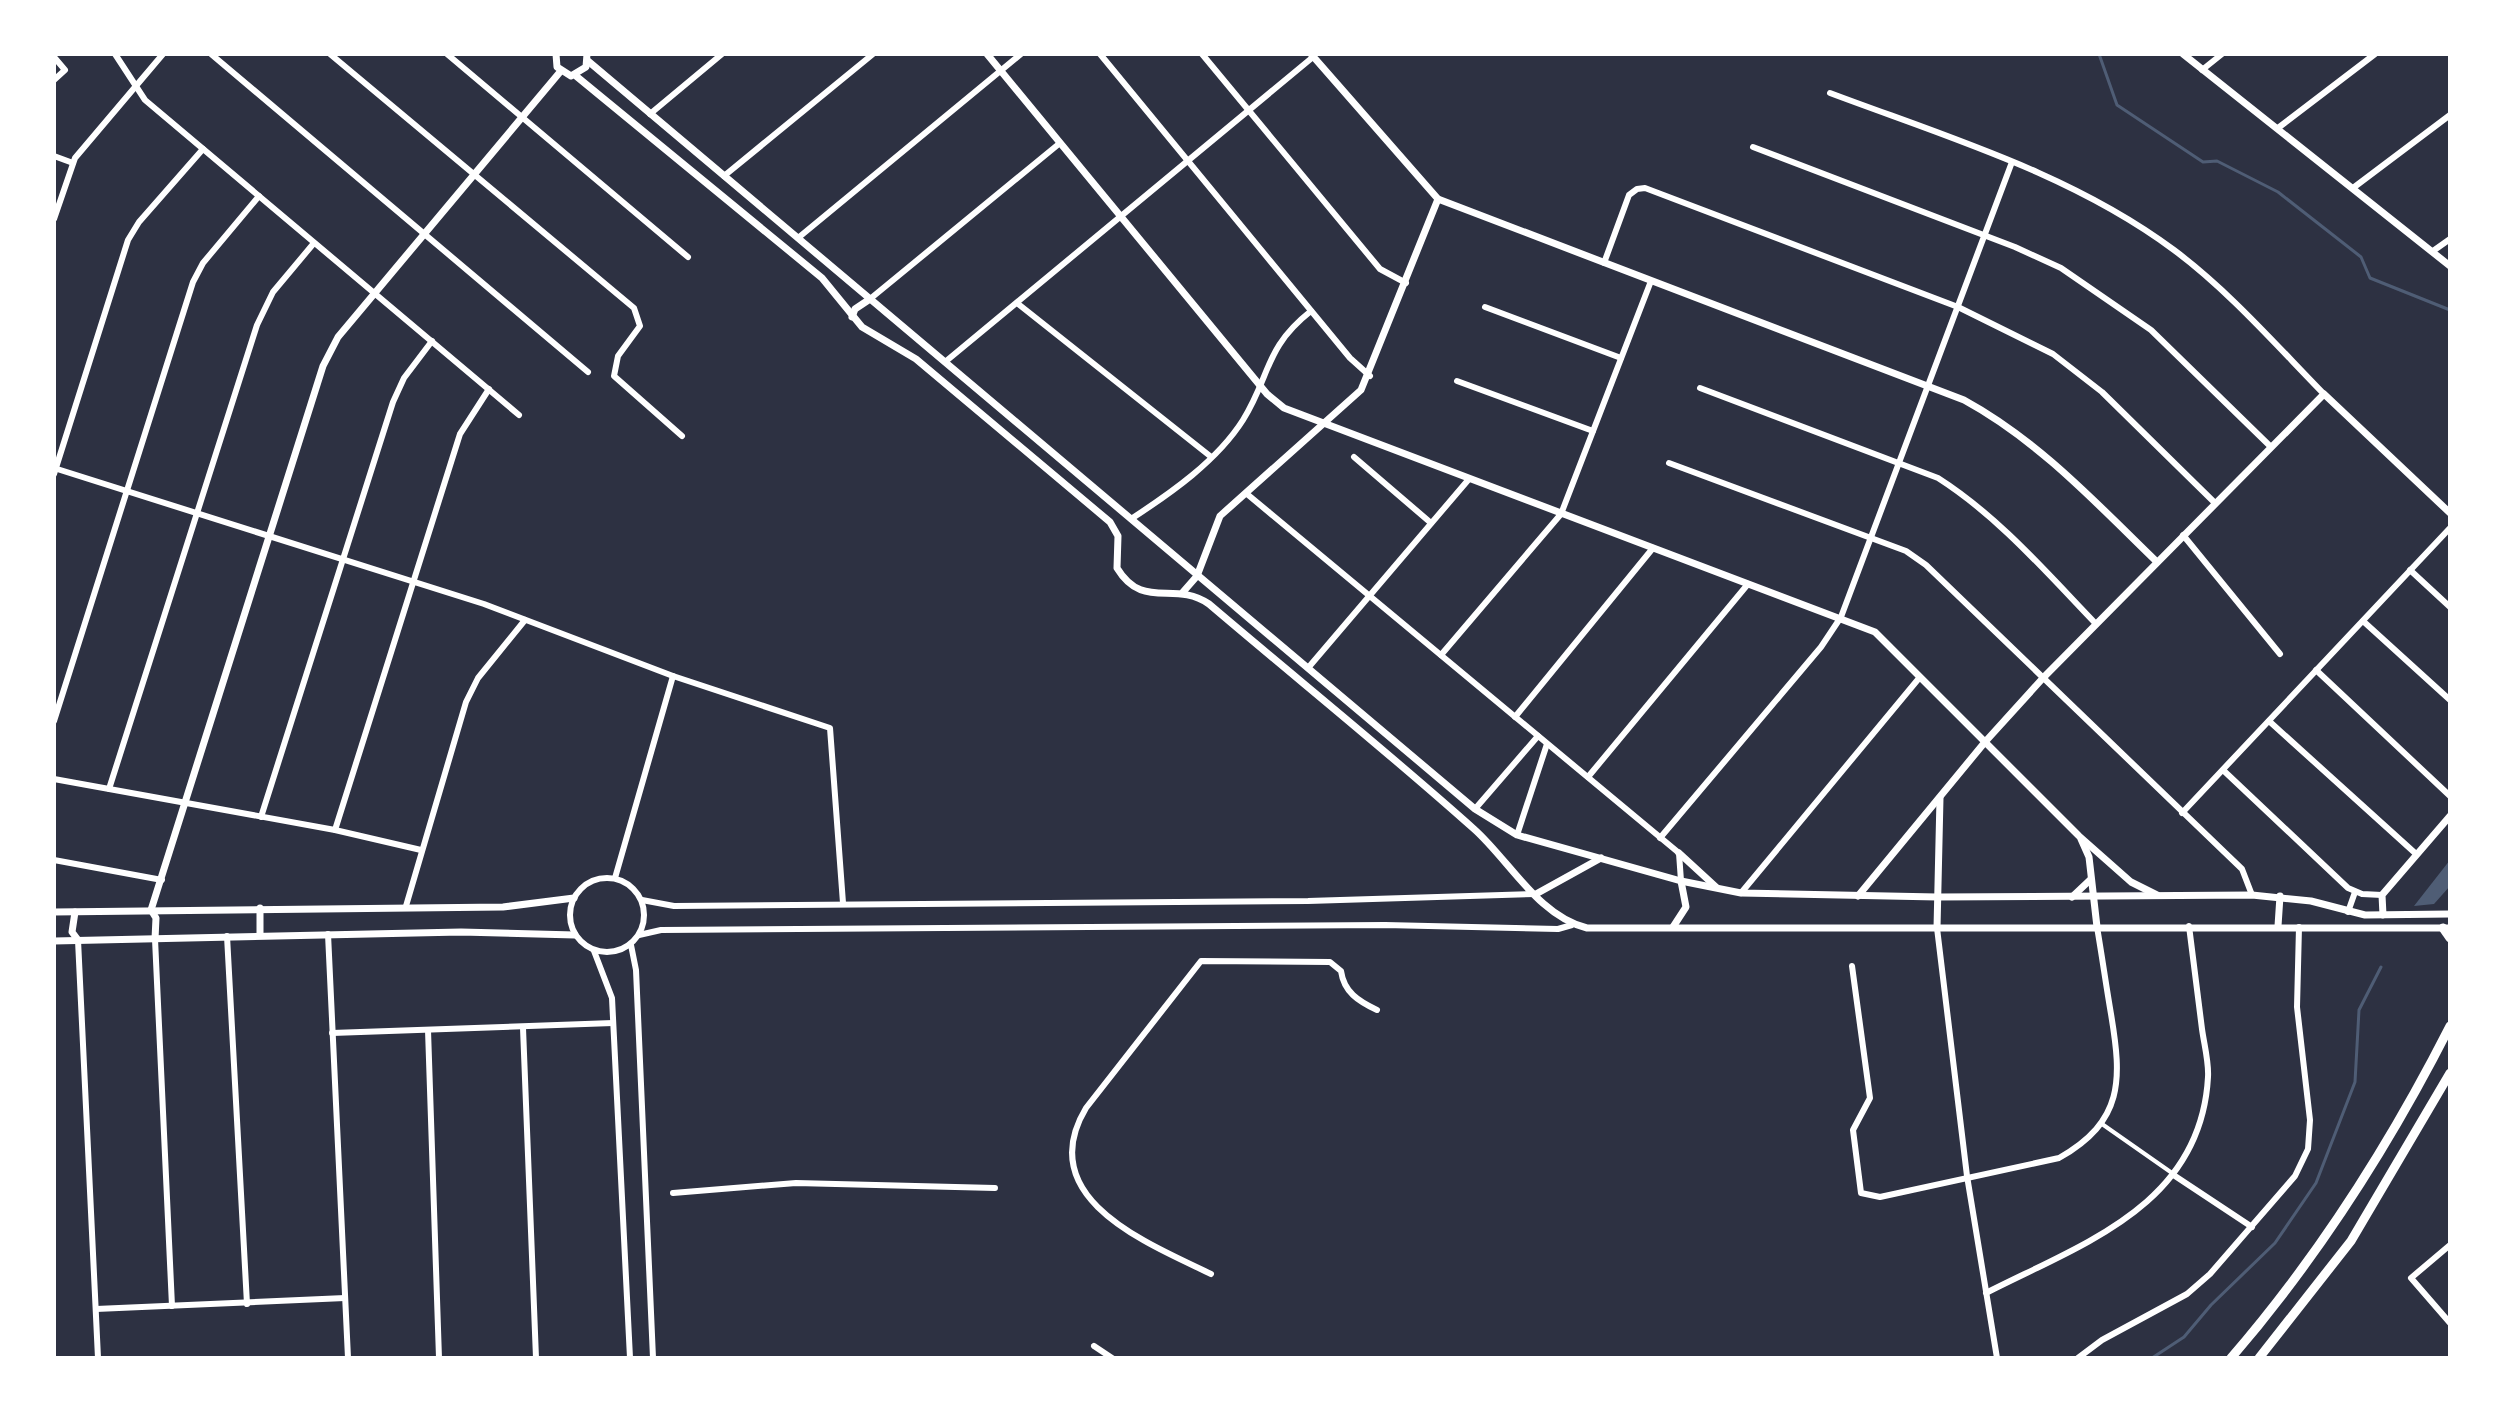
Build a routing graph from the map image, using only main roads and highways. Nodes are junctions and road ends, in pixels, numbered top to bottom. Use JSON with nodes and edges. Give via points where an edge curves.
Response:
{"nodes":[{"id":1,"x":2446,"y":928,"type":"edge"},
{"id":2,"x":2450,"y":938,"type":"edge"},
{"id":3,"x":2450,"y":1026,"type":"edge"},
{"id":4,"x":2450,"y":1073,"type":"edge"},
{"id":5,"x":2231,"y":1358,"type":"edge"},
{"id":6,"x":2259,"y":1358,"type":"edge"}],
"edges":[{"from":1,"to":2,"type":"main road"},
{"from":3,"to":5,"type":"main road","via":[[2368,1176],[2285,1294]]},
{"from":4,"to":6,"type":"main road","via":[[2351,1241]]}]}
